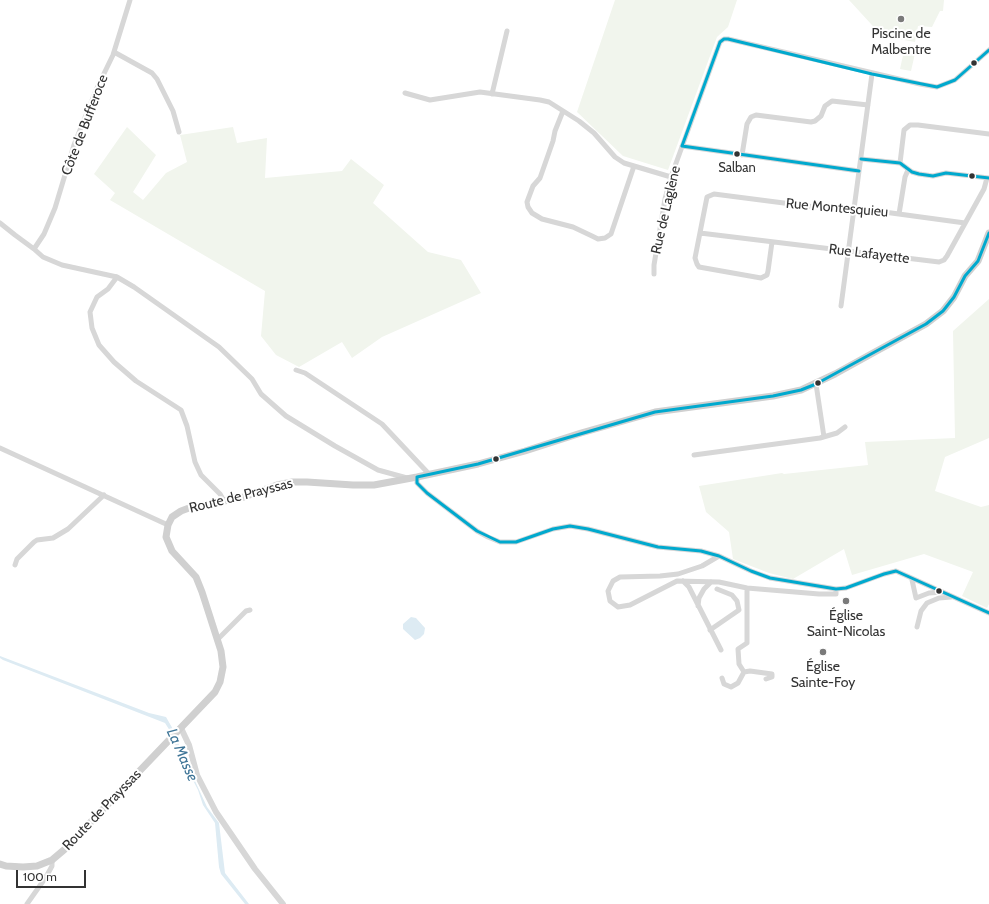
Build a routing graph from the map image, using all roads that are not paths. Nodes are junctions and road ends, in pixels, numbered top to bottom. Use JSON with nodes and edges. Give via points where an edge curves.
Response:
{"nodes":[{"id":1,"x":130,"y":0,"type":"edge"},
{"id":2,"x":507,"y":31,"type":"dead end"},
{"id":3,"x":989,"y":50,"type":"edge"},
{"id":4,"x":114,"y":52,"type":"junction"},
{"id":5,"x":872,"y":74,"type":"junction"},
{"id":6,"x":405,"y":93,"type":"dead end"},
{"id":7,"x":492,"y":94,"type":"junction"},
{"id":8,"x":868,"y":105,"type":"junction"},
{"id":9,"x":563,"y":111,"type":"junction"},
{"id":10,"x":179,"y":132,"type":"dead end"},
{"id":11,"x":989,"y":134,"type":"edge"},
{"id":12,"x":682,"y":146,"type":"junction"},
{"id":13,"x":742,"y":155,"type":"junction"},
{"id":14,"x":861,"y":159,"type":"junction"},
{"id":15,"x":900,"y":163,"type":"junction"},
{"id":16,"x":634,"y":166,"type":"junction"},
{"id":17,"x":908,"y":170,"type":"junction"},
{"id":18,"x":859,"y":171,"type":"junction"},
{"id":19,"x":671,"y":177,"type":"junction"},
{"id":20,"x":988,"y":178,"type":"edge"},
{"id":21,"x":854,"y":211,"type":"junction"},
{"id":22,"x":900,"y":214,"type":"junction"},
{"id":23,"x":0,"y":223,"type":"edge"},
{"id":24,"x":965,"y":223,"type":"junction"},
{"id":25,"x":700,"y":233,"type":"junction"},
{"id":26,"x":989,"y":233,"type":"edge"},
{"id":27,"x":772,"y":242,"type":"junction"},
{"id":28,"x":34,"y":249,"type":"junction"},
{"id":29,"x":848,"y":252,"type":"junction"},
{"id":30,"x":654,"y":274,"type":"dead end"},
{"id":31,"x":117,"y":277,"type":"junction"},
{"id":32,"x":841,"y":306,"type":"dead end"},
{"id":33,"x":296,"y":370,"type":"dead end"},
{"id":34,"x":816,"y":384,"type":"junction"},
{"id":35,"x":845,"y":427,"type":"dead end"},
{"id":36,"x":824,"y":436,"type":"junction"},
{"id":37,"x":0,"y":448,"type":"edge"},
{"id":38,"x":694,"y":455,"type":"dead end"},
{"id":39,"x":429,"y":474,"type":"junction"},
{"id":40,"x":417,"y":477,"type":"junction"},
{"id":41,"x":408,"y":478,"type":"junction"},
{"id":42,"x":104,"y":495,"type":"junction"},
{"id":43,"x":224,"y":501,"type":"junction"},
{"id":44,"x":168,"y":524,"type":"junction"},
{"id":45,"x":719,"y":556,"type":"junction"},
{"id":46,"x":15,"y":565,"type":"dead end"},
{"id":47,"x":913,"y":579,"type":"junction"},
{"id":48,"x":683,"y":581,"type":"junction"},
{"id":49,"x":711,"y":582,"type":"junction"},
{"id":50,"x":747,"y":588,"type":"junction"},
{"id":51,"x":717,"y":590,"type":"dead end"},
{"id":52,"x":943,"y":592,"type":"junction"},
{"id":53,"x":835,"y":594,"type":"junction"},
{"id":54,"x":952,"y":597,"type":"junction"},
{"id":55,"x":698,"y":607,"type":"junction"},
{"id":56,"x":250,"y":610,"type":"dead end"},
{"id":57,"x":989,"y":613,"type":"edge"},
{"id":58,"x":917,"y":627,"type":"dead end"},
{"id":59,"x":710,"y":630,"type":"junction"},
{"id":60,"x":217,"y":640,"type":"junction"},
{"id":61,"x":721,"y":650,"type":"dead end"},
{"id":62,"x":744,"y":672,"type":"junction"},
{"id":63,"x":722,"y":678,"type":"dead end"},
{"id":64,"x":766,"y":679,"type":"dead end"},
{"id":65,"x":176,"y":733,"type":"junction"},
{"id":66,"x":52,"y":860,"type":"junction"},
{"id":67,"x":0,"y":864,"type":"edge"},
{"id":68,"x":27,"y":904,"type":"edge"},
{"id":69,"x":284,"y":904,"type":"edge"}],
"edges":[{"from":1,"to":4,"type":"street","name":"Côte de Bufferoce"},
{"from":2,"to":7,"type":"street"},
{"from":3,"to":5,"type":"street","via":[[955,80],[937,87]]},
{"from":4,"to":10,"type":"street","via":[[157,79],[173,111]]},
{"from":4,"to":28,"type":"street","name":"Côte de Bufferoce","via":[[74,145],[44,234]]},
{"from":5,"to":8,"type":"street"},
{"from":5,"to":12,"type":"street","name":"Rue de Laglène","via":[[724,39],[720,42]]},
{"from":6,"to":7,"type":"street","via":[[430,100],[470,93]]},
{"from":7,"to":9,"type":"street","via":[[549,102]]},
{"from":8,"to":13,"type":"street","via":[[832,101],[825,106],[818,119],[811,122],[756,115],[746,124]]},
{"from":8,"to":14,"type":"street"},
{"from":9,"to":16,"type":"street","via":[[594,132],[615,157]]},
{"from":9,"to":16,"type":"street","via":[[540,178],[533,186],[527,202],[532,213],[542,219],[573,227],[598,239],[606,238],[611,234]]},
{"from":11,"to":15,"type":"street","via":[[910,125],[904,130]]},
{"from":12,"to":13,"type":"street"},
{"from":12,"to":19,"type":"street","name":"Rue de Laglène"},
{"from":13,"to":18,"type":"street"},
{"from":14,"to":15,"type":"street"},
{"from":14,"to":18,"type":"street"},
{"from":15,"to":17,"type":"street"},
{"from":16,"to":19,"type":"street"},
{"from":17,"to":20,"type":"street","via":[[931,176],[946,173]]},
{"from":17,"to":22,"type":"street"},
{"from":18,"to":21,"type":"street"},
{"from":19,"to":30,"type":"street","name":"Rue de Laglène","via":[[665,199]]},
{"from":20,"to":24,"type":"street","name":"Rue Lafayette"},
{"from":21,"to":22,"type":"street","name":"Rue Montesquieu","via":[[862,209]]},
{"from":21,"to":25,"type":"street","name":"Rue Montesquieu","via":[[714,194],[709,195],[706,201]]},
{"from":21,"to":29,"type":"street"},
{"from":22,"to":24,"type":"street","name":"Rue Montesquieu"},
{"from":23,"to":28,"type":"street"},
{"from":24,"to":29,"type":"street","name":"Rue Lafayette","via":[[947,256],[939,262]]},
{"from":25,"to":27,"type":"street","name":"Rue Lafayette"},
{"from":25,"to":27,"type":"street","via":[[696,258],[699,267],[757,278],[767,275]]},
{"from":26,"to":34,"type":"main road","name":"Route de Prayssas","via":[[978,261],[965,276],[943,311],[926,324]]},
{"from":27,"to":29,"type":"street","name":"Rue Lafayette"},
{"from":28,"to":31,"type":"street","via":[[43,257],[62,265]]},
{"from":29,"to":32,"type":"street"},
{"from":31,"to":41,"type":"street","via":[[220,348],[252,379],[261,394],[286,416],[378,470]]},
{"from":31,"to":43,"type":"street","via":[[97,298],[90,312],[92,328],[99,344],[114,362],[136,381],[181,410],[201,475]]},
{"from":33,"to":39,"type":"street","via":[[305,373],[382,424]]},
{"from":34,"to":36,"type":"street"},
{"from":34,"to":39,"type":"main road","name":"Route de Prayssas","via":[[773,396],[655,412],[485,462]]},
{"from":35,"to":36,"type":"street","via":[[837,433]]},
{"from":36,"to":38,"type":"street"},
{"from":37,"to":42,"type":"street"},
{"from":39,"to":40,"type":"main road","name":"Route de Prayssas"},
{"from":40,"to":41,"type":"main road","name":"Route de Prayssas"},
{"from":40,"to":45,"type":"street","via":[[418,484],[427,493],[478,531],[500,542],[516,542],[570,526],[658,547],[701,551]]},
{"from":41,"to":43,"type":"main road","name":"Route de Prayssas","via":[[374,485],[292,482]]},
{"from":42,"to":44,"type":"street"},
{"from":42,"to":46,"type":"street","via":[[68,529],[53,538],[34,542],[17,559]]},
{"from":43,"to":44,"type":"main road","name":"Route de Prayssas","via":[[188,508],[172,517]]},
{"from":44,"to":60,"type":"main road","name":"Route de Prayssas","via":[[168,544],[196,576]]},
{"from":45,"to":48,"type":"street","via":[[702,566],[684,572],[660,576],[620,577],[613,582],[608,591],[610,601],[618,607],[630,605],[677,581]]},
{"from":45,"to":53,"type":"street","via":[[770,578]]},
{"from":47,"to":52,"type":"street"},
{"from":47,"to":52,"type":"street","via":[[916,598]]},
{"from":47,"to":53,"type":"street","via":[[903,573],[891,572]]},
{"from":48,"to":49,"type":"street"},
{"from":48,"to":55,"type":"street"},
{"from":49,"to":50,"type":"street"},
{"from":49,"to":55,"type":"street","via":[[699,598]]},
{"from":50,"to":53,"type":"street"},
{"from":50,"to":62,"type":"street","via":[[747,643],[738,650],[739,664]]},
{"from":51,"to":59,"type":"street","via":[[732,595],[739,610]]},
{"from":52,"to":54,"type":"street"},
{"from":54,"to":57,"type":"street"},
{"from":54,"to":58,"type":"street","via":[[939,598],[927,603],[921,611]]},
{"from":55,"to":59,"type":"street"},
{"from":56,"to":60,"type":"street"},
{"from":59,"to":61,"type":"street"},
{"from":60,"to":65,"type":"main road","name":"Route de Prayssas","via":[[223,667],[220,682]]},
{"from":62,"to":63,"type":"street","via":[[738,683],[731,687],[724,684]]},
{"from":62,"to":64,"type":"street","via":[[772,674],[772,677]]},
{"from":65,"to":66,"type":"main road","name":"Route de Prayssas"},
{"from":65,"to":69,"type":"street","via":[[189,745],[197,775],[216,812],[255,869]]},
{"from":66,"to":67,"type":"main road","name":"Route de Prayssas","via":[[37,866]]},
{"from":66,"to":68,"type":"street","via":[[46,877]]}]}
